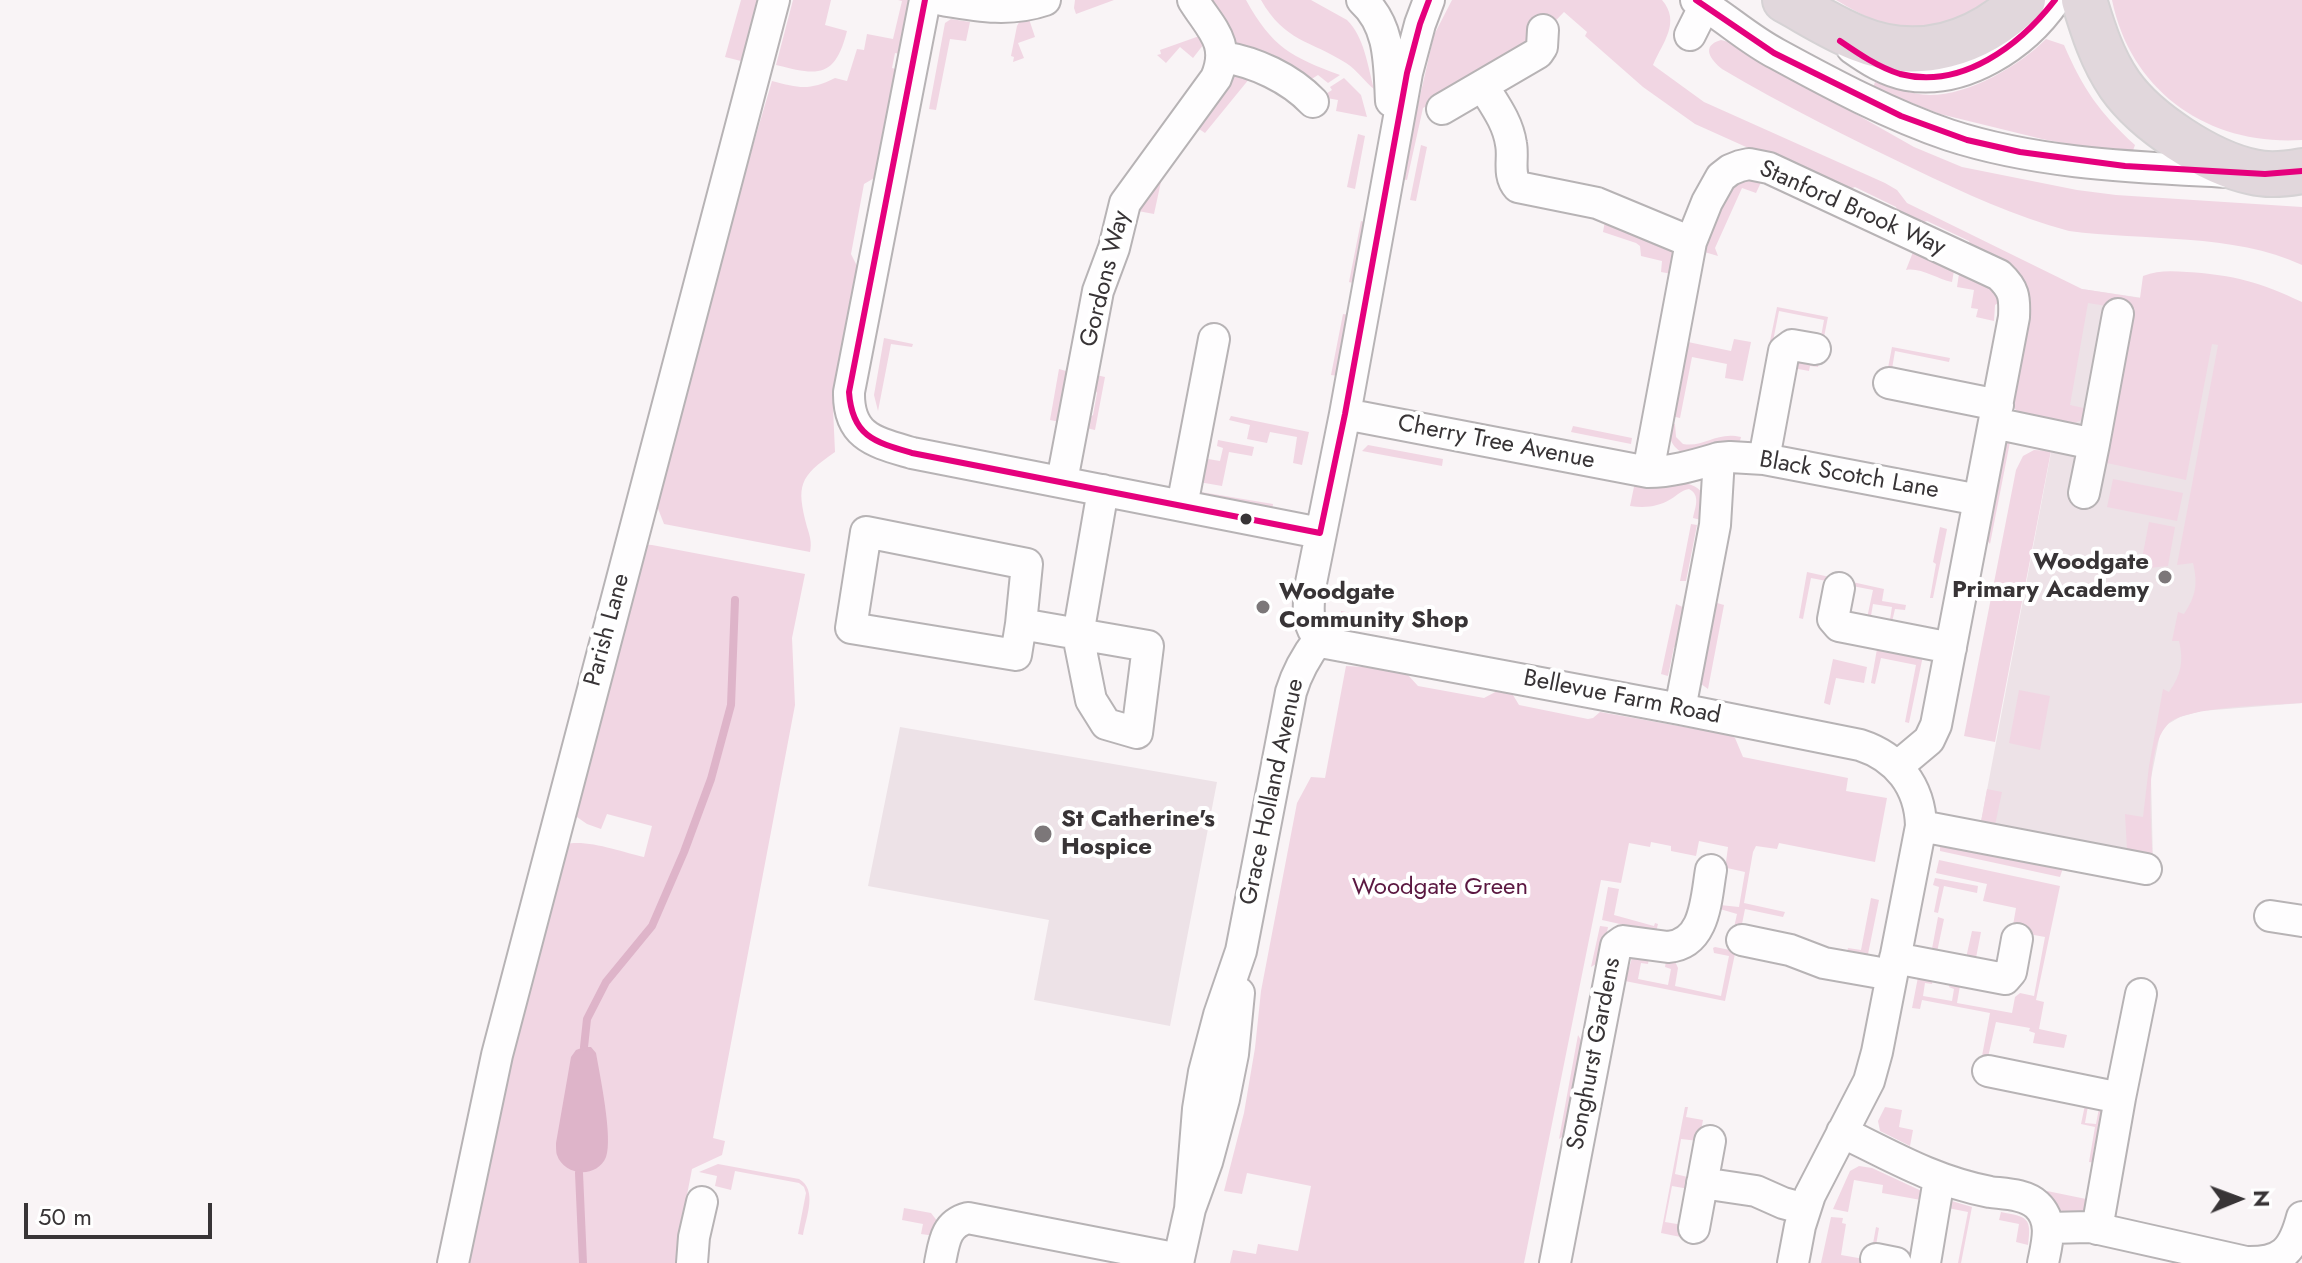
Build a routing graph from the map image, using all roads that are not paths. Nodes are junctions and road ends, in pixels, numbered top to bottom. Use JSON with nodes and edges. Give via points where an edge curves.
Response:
{"nodes":[{"id":1,"x":774,"y":0,"type":"edge"},
{"id":2,"x":925,"y":0,"type":"edge"},
{"id":3,"x":942,"y":0,"type":"edge"},
{"id":4,"x":1045,"y":0,"type":"edge"},
{"id":5,"x":1193,"y":0,"type":"edge"},
{"id":6,"x":1362,"y":0,"type":"edge"},
{"id":7,"x":1429,"y":0,"type":"edge"},
{"id":8,"x":1776,"y":0,"type":"edge"},
{"id":9,"x":1785,"y":0,"type":"edge"},
{"id":10,"x":2023,"y":0,"type":"edge"},
{"id":11,"x":2055,"y":0,"type":"edge"},
{"id":12,"x":2084,"y":0,"type":"edge"},
{"id":13,"x":1700,"y":3,"type":"edge"},
{"id":14,"x":1543,"y":30,"type":"dead end"},
{"id":15,"x":1690,"y":35,"type":"dead end"},
{"id":16,"x":1223,"y":57,"type":"junction"},
{"id":17,"x":1483,"y":86,"type":"junction"},
{"id":18,"x":1313,"y":102,"type":"dead end"},
{"id":19,"x":1442,"y":109,"type":"dead end"},
{"id":20,"x":1392,"y":147,"type":"junction"},
{"id":21,"x":2286,"y":174,"type":"edge"},
{"id":22,"x":1691,"y":242,"type":"junction"},
{"id":23,"x":2118,"y":314,"type":"dead end"},
{"id":24,"x":1214,"y":339,"type":"dead end"},
{"id":25,"x":1815,"y":349,"type":"dead end"},
{"id":26,"x":1889,"y":383,"type":"dead end"},
{"id":27,"x":1345,"y":414,"type":"junction"},
{"id":28,"x":1996,"y":414,"type":"junction"},
{"id":29,"x":2094,"y":444,"type":"junction"},
{"id":30,"x":1719,"y":458,"type":"junction"},
{"id":31,"x":1764,"y":459,"type":"junction"},
{"id":32,"x":1648,"y":472,"type":"junction"},
{"id":33,"x":1062,"y":481,"type":"junction"},
{"id":34,"x":1103,"y":490,"type":"junction"},
{"id":35,"x":2084,"y":493,"type":"dead end"},
{"id":36,"x":1979,"y":500,"type":"junction"},
{"id":37,"x":1182,"y":506,"type":"junction"},
{"id":38,"x":1320,"y":533,"type":"junction"},
{"id":39,"x":1839,"y":588,"type":"dead end"},
{"id":40,"x":1021,"y":624,"type":"junction"},
{"id":41,"x":1319,"y":639,"type":"junction"},
{"id":42,"x":1951,"y":648,"type":"junction"},
{"id":43,"x":1680,"y":709,"type":"junction"},
{"id":44,"x":1898,"y":766,"type":"junction"},
{"id":45,"x":1921,"y":826,"type":"junction"},
{"id":46,"x":2146,"y":869,"type":"dead end"},
{"id":47,"x":1711,"y":870,"type":"dead end"},
{"id":48,"x":2270,"y":916,"type":"dead end"},
{"id":49,"x":2302,"y":921,"type":"edge"},
{"id":50,"x":2017,"y":939,"type":"dead end"},
{"id":51,"x":1742,"y":940,"type":"dead end"},
{"id":52,"x":1894,"y":967,"type":"junction"},
{"id":53,"x":2141,"y":994,"type":"dead end"},
{"id":54,"x":1988,"y":1071,"type":"dead end"},
{"id":55,"x":2120,"y":1098,"type":"junction"},
{"id":56,"x":1842,"y":1132,"type":"junction"},
{"id":57,"x":1710,"y":1141,"type":"dead end"},
{"id":58,"x":1939,"y":1179,"type":"junction"},
{"id":59,"x":1702,"y":1183,"type":"junction"},
{"id":60,"x":702,"y":1202,"type":"dead end"},
{"id":61,"x":1805,"y":1209,"type":"junction"},
{"id":62,"x":2302,"y":1217,"type":"edge"},
{"id":63,"x":1694,"y":1228,"type":"dead end"},
{"id":64,"x":2048,"y":1228,"type":"junction"},
{"id":65,"x":2097,"y":1229,"type":"junction"},
{"id":66,"x":2294,"y":1256,"type":"edge"},
{"id":67,"x":1179,"y":1261,"type":"edge"},
{"id":68,"x":453,"y":1263,"type":"edge"},
{"id":69,"x":692,"y":1263,"type":"edge"},
{"id":70,"x":940,"y":1263,"type":"edge"},
{"id":71,"x":1555,"y":1263,"type":"edge"},
{"id":72,"x":1793,"y":1263,"type":"edge"},
{"id":73,"x":1925,"y":1263,"type":"edge"},
{"id":74,"x":2043,"y":1263,"type":"edge"}],
"edges":[{"from":1,"to":68,"type":"street","name":"Parish Lane","via":[[497,1055]]},
{"from":2,"to":33,"type":"street","via":[[849,392],[851,417],[865,436],[891,447]]},
{"from":3,"to":4,"type":"street","via":[[1003,8]]},
{"from":5,"to":16,"type":"street","via":[[1220,42]]},
{"from":6,"to":20,"type":"street","via":[[1377,17],[1384,37]]},
{"from":7,"to":20,"type":"street"},
{"from":8,"to":11,"type":"street","via":[[1873,63],[1922,77],[1949,74],[1988,59],[2025,35]]},
{"from":9,"to":10,"type":"highway","via":[[1860,39],[1920,51],[1976,35]]},
{"from":12,"to":21,"type":"highway","via":[[2106,63],[2134,102],[2202,151],[2234,167]]},
{"from":13,"to":15,"type":"street"},
{"from":13,"to":21,"type":"street","via":[[1774,53],[1901,116],[1957,137],[2082,162]]},
{"from":14,"to":17,"type":"street","via":[[1538,53]]},
{"from":16,"to":18,"type":"street","via":[[1255,64]]},
{"from":16,"to":33,"type":"street","name":"Gordons Way","via":[[1216,78],[1125,203],[1098,291]]},
{"from":17,"to":19,"type":"street"},
{"from":17,"to":22,"type":"street","via":[[1508,131],[1518,187],[1597,203]]},
{"from":20,"to":27,"type":"street"},
{"from":22,"to":28,"type":"street","name":"Stanford Brook Way","via":[[1721,177],[1740,166],[1759,165],[1999,275],[2014,298],[2014,317]]},
{"from":22,"to":32,"type":"street","name":"Stanford Brook Way"},
{"from":23,"to":29,"type":"street"},
{"from":24,"to":37,"type":"street"},
{"from":25,"to":31,"type":"street","via":[[1792,345],[1784,351]]},
{"from":26,"to":28,"type":"street"},
{"from":27,"to":32,"type":"street","name":"Cherry Tree Avenue"},
{"from":27,"to":38,"type":"street"},
{"from":28,"to":29,"type":"street"},
{"from":28,"to":36,"type":"street","name":"Stanford Brook Way"},
{"from":29,"to":35,"type":"street"},
{"from":30,"to":31,"type":"street","name":"Black Scotch Lane"},
{"from":30,"to":32,"type":"street"},
{"from":30,"to":43,"type":"street","via":[[1715,525]]},
{"from":31,"to":36,"type":"street","name":"Black Scotch Lane"},
{"from":33,"to":34,"type":"street"},
{"from":34,"to":37,"type":"street"},
{"from":34,"to":40,"type":"street","via":[[1078,635]]},
{"from":36,"to":42,"type":"street","name":"Stanford Brook Way"},
{"from":37,"to":38,"type":"street"},
{"from":38,"to":41,"type":"street","via":[[1308,603]]},
{"from":39,"to":42,"type":"street","via":[[1833,619],[1839,626]]},
{"from":40,"to":40,"type":"street","via":[[1016,655],[851,628],[866,532],[1027,564]]},
{"from":41,"to":43,"type":"street","name":"Bellevue Farm Road"},
{"from":41,"to":67,"type":"street","name":"Grace Holland Avenue","via":[[1291,692],[1241,951],[1233,1054]]},
{"from":42,"to":44,"type":"street","name":"Stanford Brook Way","via":[[1933,734]]},
{"from":43,"to":44,"type":"street","name":"Bellevue Farm Road","via":[[1860,745]]},
{"from":44,"to":45,"type":"street","via":[[1914,790]]},
{"from":45,"to":46,"type":"street"},
{"from":45,"to":52,"type":"street"},
{"from":47,"to":71,"type":"street","name":"Songhurst Gardens","via":[[1701,923],[1686,942],[1668,947],[1623,941],[1616,946]]},
{"from":48,"to":49,"type":"street"},
{"from":50,"to":52,"type":"street","via":[[2005,979]]},
{"from":51,"to":52,"type":"street","via":[[1824,963]]},
{"from":52,"to":56,"type":"street","via":[[1869,1081]]},
{"from":53,"to":55,"type":"street"},
{"from":54,"to":55,"type":"street"},
{"from":55,"to":65,"type":"street"},
{"from":56,"to":58,"type":"street"},
{"from":56,"to":61,"type":"street"},
{"from":57,"to":59,"type":"street"},
{"from":58,"to":64,"type":"street","via":[[2027,1199],[2042,1211]]},
{"from":58,"to":73,"type":"street"},
{"from":59,"to":61,"type":"street","via":[[1756,1191]]},
{"from":59,"to":63,"type":"street"},
{"from":60,"to":69,"type":"street"},
{"from":61,"to":72,"type":"street"},
{"from":62,"to":66,"type":"street"},
{"from":64,"to":65,"type":"street"},
{"from":64,"to":74,"type":"street"},
{"from":65,"to":66,"type":"street","via":[[2246,1262]]},
{"from":67,"to":70,"type":"street","via":[[968,1218],[950,1228]]}]}
